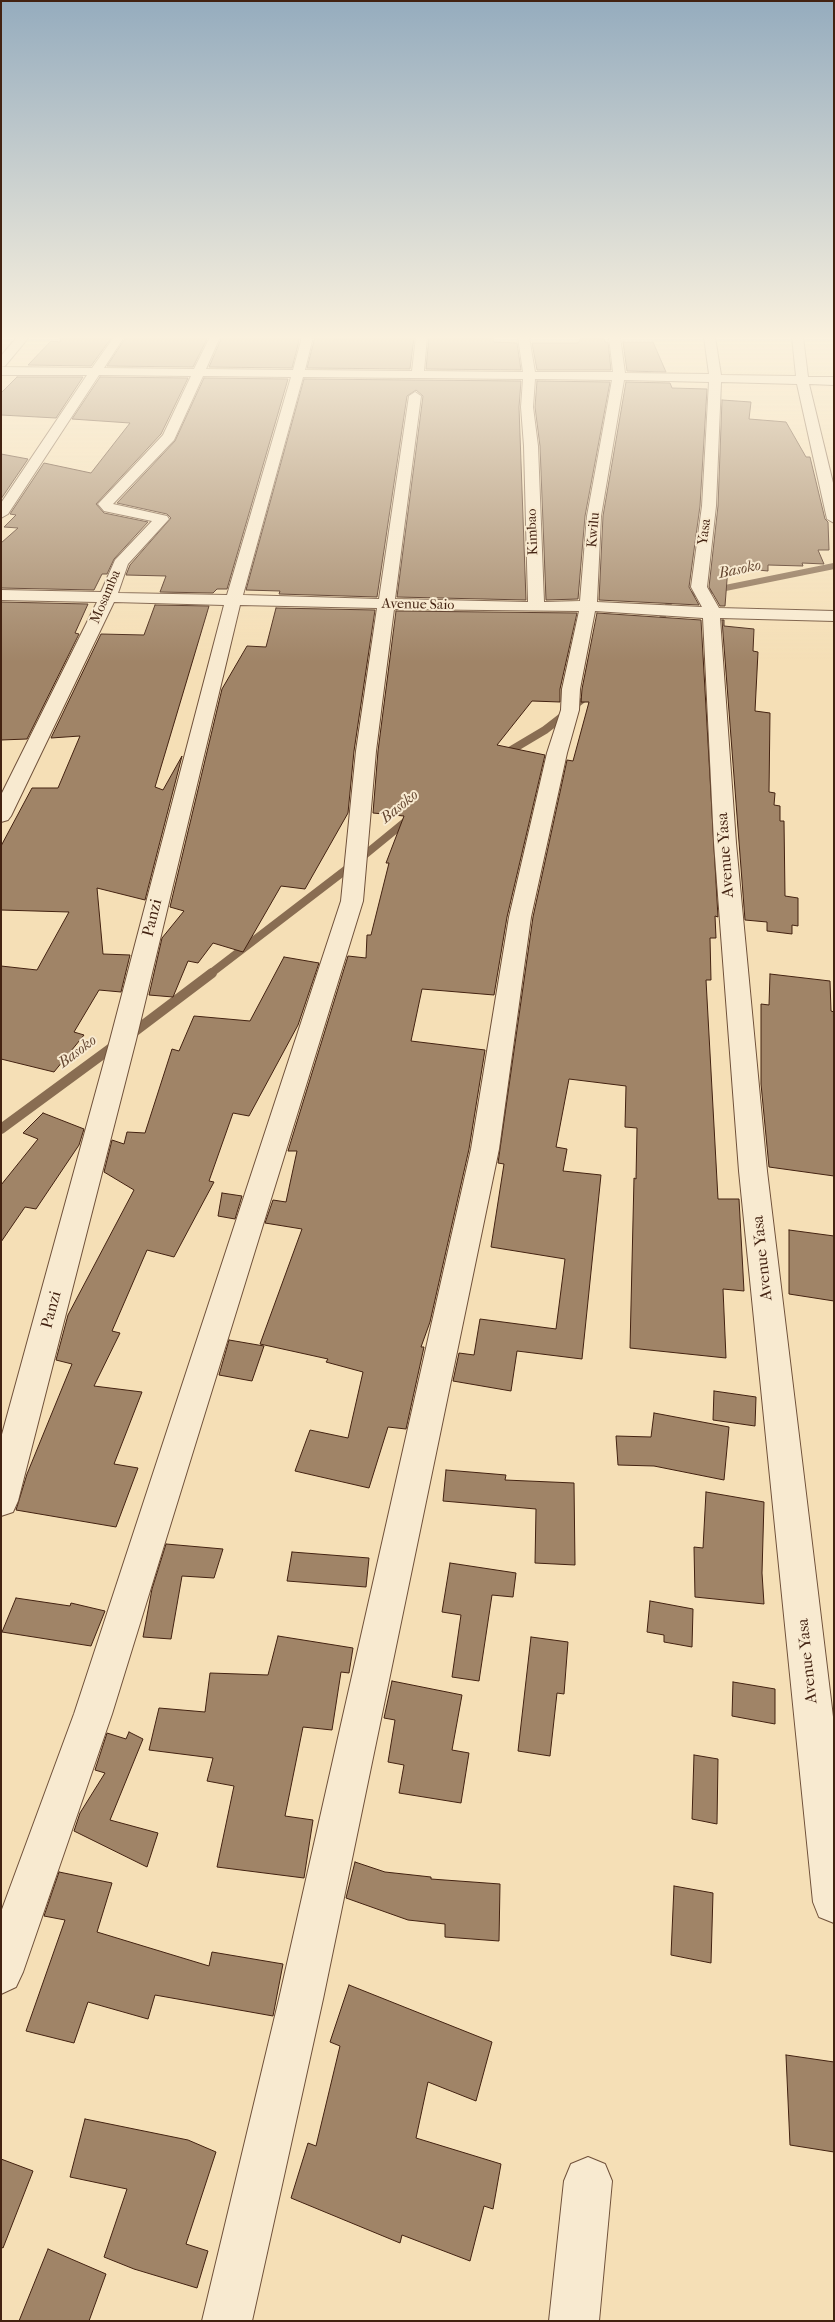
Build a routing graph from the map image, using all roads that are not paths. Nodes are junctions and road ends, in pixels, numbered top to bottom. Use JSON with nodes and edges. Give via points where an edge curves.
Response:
{"nodes":[{"id":1,"x":46,"y":445,"type":"edge"},
{"id":2,"x":161,"y":445,"type":"edge"},
{"id":3,"x":277,"y":445,"type":"edge"},
{"id":4,"x":409,"y":445,"type":"edge"},
{"id":5,"x":530,"y":445,"type":"edge"},
{"id":6,"x":605,"y":445,"type":"edge"},
{"id":7,"x":712,"y":445,"type":"edge"},
{"id":8,"x":817,"y":445,"type":"edge"},
{"id":9,"x":1,"y":514,"type":"edge"},
{"id":10,"x":834,"y":520,"type":"edge"},
{"id":11,"x":1,"y":595,"type":"edge"},
{"id":12,"x":108,"y":599,"type":"junction"},
{"id":13,"x":233,"y":601,"type":"junction"},
{"id":14,"x":388,"y":604,"type":"junction"},
{"id":15,"x":588,"y":606,"type":"junction"},
{"id":16,"x":536,"y":607,"type":"junction"},
{"id":17,"x":710,"y":609,"type":"junction"},
{"id":18,"x":834,"y":616,"type":"edge"},
{"id":19,"x":1,"y":816,"type":"edge"},
{"id":20,"x":1,"y":1501,"type":"edge"},
{"id":21,"x":834,"y":1902,"type":"edge"},
{"id":22,"x":1,"y":1972,"type":"edge"},
{"id":23,"x":588,"y":2181,"type":"dead end"},
{"id":24,"x":227,"y":2321,"type":"edge"},
{"id":25,"x":574,"y":2321,"type":"edge"}],
"edges":[{"from":1,"to":9,"type":"street"},
{"from":2,"to":12,"type":"street","name":"Mosamba","via":[[105,504],[109,508],[162,518],[121,563]]},
{"from":3,"to":13,"type":"street","name":"Panzi"},
{"from":4,"to":14,"type":"street"},
{"from":5,"to":16,"type":"street","name":"Kimbao"},
{"from":6,"to":15,"type":"street","name":"Kwilu","via":[[594,516]]},
{"from":7,"to":17,"type":"street","name":"Yasa","via":[[699,587]]},
{"from":8,"to":10,"type":"street"},
{"from":11,"to":12,"type":"street","name":"Avenue Saio"},
{"from":12,"to":13,"type":"street","name":"Avenue Saio"},
{"from":12,"to":19,"type":"street","name":"Mosamba"},
{"from":13,"to":14,"type":"street","name":"Avenue Saio"},
{"from":13,"to":20,"type":"street","name":"Panzi","via":[[123,1040]]},
{"from":14,"to":16,"type":"street","name":"Avenue Saio"},
{"from":14,"to":22,"type":"street","via":[[366,751],[352,901],[93,1714]]},
{"from":15,"to":16,"type":"street","name":"Avenue Saio"},
{"from":15,"to":17,"type":"street","name":"Avenue Saio","via":[[682,611]]},
{"from":15,"to":24,"type":"street","name":"Kwilu","via":[[570,689],[570,710],[557,753],[520,917],[485,1149],[302,1999]]},
{"from":17,"to":18,"type":"street","name":"Avenue Saio"},
{"from":17,"to":21,"type":"street","name":"Avenue Yasa","via":[[725,842],[753,1171]]},
{"from":23,"to":25,"type":"street"}]}
